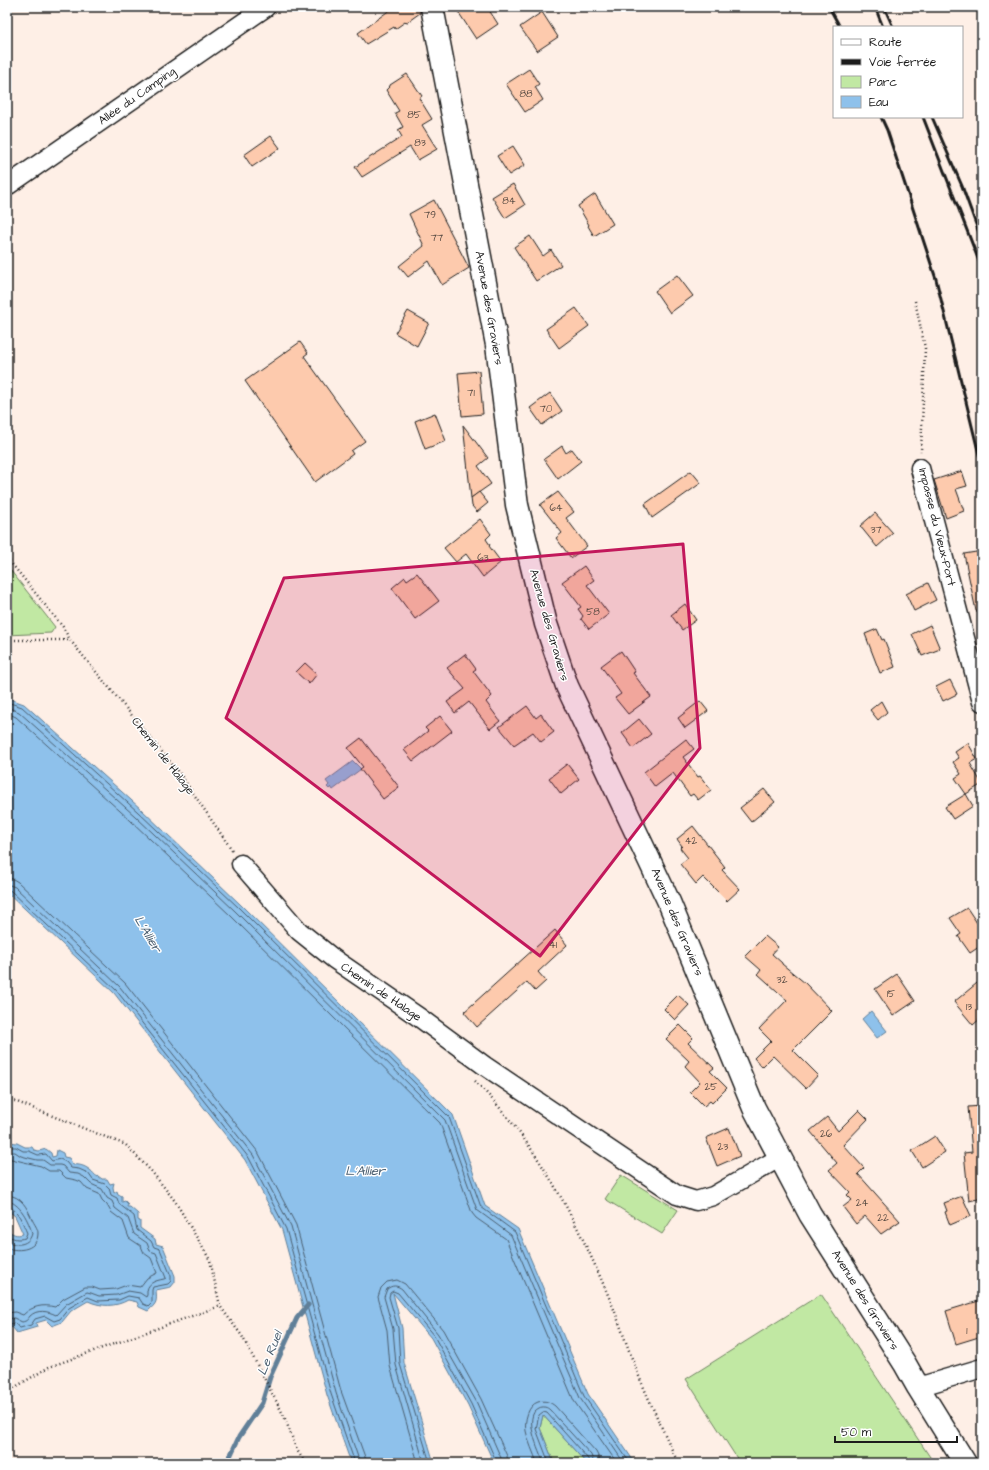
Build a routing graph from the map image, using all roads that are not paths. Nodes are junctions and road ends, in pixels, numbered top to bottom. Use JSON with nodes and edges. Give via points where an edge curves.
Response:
{"nodes":[{"id":1,"x":266,"y":7,"type":"edge"},
{"id":2,"x":431,"y":10,"type":"edge"},
{"id":3,"x":7,"y":186,"type":"edge"},
{"id":4,"x":920,"y":468,"type":"road end"},
{"id":5,"x":982,"y":702,"type":"edge"},
{"id":6,"x":241,"y":864,"type":"road end"},
{"id":7,"x":779,"y":1158,"type":"junction"},
{"id":8,"x":982,"y":1368,"type":"edge"},
{"id":9,"x":918,"y":1387,"type":"junction"},
{"id":10,"x":965,"y":1463,"type":"edge"}],
"edges":[{"from":1,"to":3,"type":"street","name":"Allée du Camping"},
{"from":2,"to":7,"type":"street","name":"Avenue des Graviers","via":[[497,345],[517,505],[546,624],[567,686],[669,902],[754,1108]]},
{"from":4,"to":5,"type":"street","name":"Impasse du Vieux-Port"},
{"from":6,"to":7,"type":"street","name":"Chemin de Halage","via":[[299,931],[334,959],[677,1196],[696,1201],[713,1196]]},
{"from":7,"to":9,"type":"street","name":"Avenue des Graviers","via":[[810,1214]]},
{"from":8,"to":9,"type":"street"},
{"from":9,"to":10,"type":"street","name":"Avenue des Graviers"}]}
